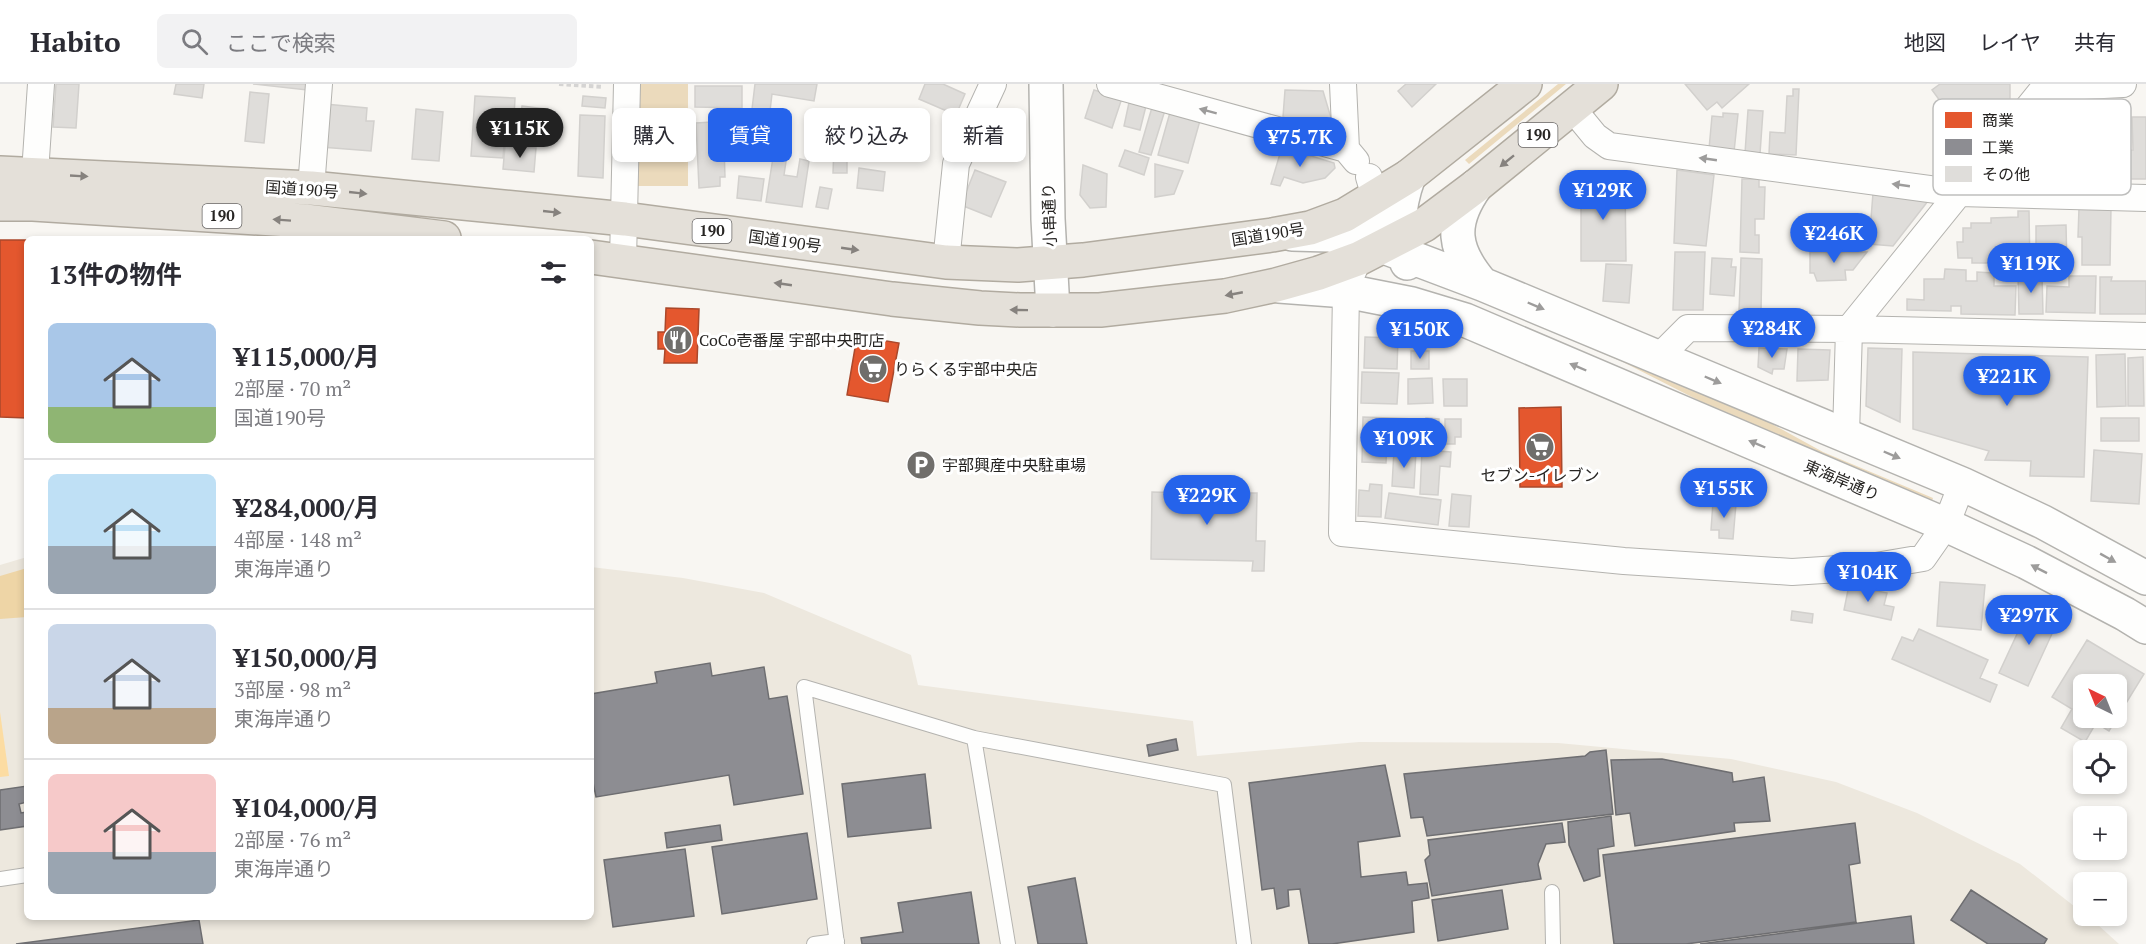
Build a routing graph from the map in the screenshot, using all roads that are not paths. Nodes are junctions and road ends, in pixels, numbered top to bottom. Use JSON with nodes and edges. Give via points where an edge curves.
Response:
{"nodes":[{"id":1,"x":41,"y":84,"type":"edge"},
{"id":2,"x":319,"y":84,"type":"edge"},
{"id":3,"x":993,"y":84,"type":"edge"},
{"id":4,"x":1046,"y":84,"type":"edge"},
{"id":5,"x":1110,"y":84,"type":"edge"},
{"id":6,"x":1343,"y":84,"type":"edge"},
{"id":7,"x":1525,"y":84,"type":"edge"},
{"id":8,"x":1601,"y":84,"type":"edge"},
{"id":9,"x":2123,"y":84,"type":"edge"},
{"id":10,"x":2043,"y":86,"type":"edge"},
{"id":11,"x":627,"y":87,"type":"edge"},
{"id":12,"x":2033,"y":99,"type":"edge"},
{"id":13,"x":1572,"y":108,"type":"junction"},
{"id":14,"x":1346,"y":149,"type":"junction"},
{"id":15,"x":0,"y":173,"type":"edge"},
{"id":16,"x":35,"y":173,"type":"junction"},
{"id":17,"x":1409,"y":176,"type":"junction"},
{"id":18,"x":1476,"y":186,"type":"junction"},
{"id":19,"x":1372,"y":187,"type":"junction"},
{"id":20,"x":311,"y":188,"type":"junction"},
{"id":21,"x":1933,"y":190,"type":"edge"},
{"id":22,"x":1957,"y":195,"type":"edge"},
{"id":23,"x":2034,"y":195,"type":"edge"},
{"id":24,"x":2146,"y":198,"type":"edge"},
{"id":25,"x":0,"y":204,"type":"edge"},
{"id":26,"x":625,"y":219,"type":"junction"},
{"id":27,"x":1272,"y":235,"type":"junction"},
{"id":28,"x":428,"y":236,"type":"edge"},
{"id":29,"x":1383,"y":248,"type":"junction"},
{"id":30,"x":594,"y":257,"type":"edge"},
{"id":31,"x":623,"y":261,"type":"junction"},
{"id":32,"x":946,"y":262,"type":"junction"},
{"id":33,"x":1050,"y":262,"type":"junction"},
{"id":34,"x":1482,"y":284,"type":"junction"},
{"id":35,"x":1276,"y":285,"type":"junction"},
{"id":36,"x":1346,"y":291,"type":"junction"},
{"id":37,"x":1053,"y":310,"type":"junction"},
{"id":38,"x":1465,"y":320,"type":"junction"},
{"id":39,"x":1850,"y":329,"type":"junction"},
{"id":40,"x":2146,"y":336,"type":"edge"},
{"id":41,"x":1659,"y":357,"type":"junction"},
{"id":42,"x":1846,"y":435,"type":"junction"},
{"id":43,"x":1962,"y":484,"type":"junction"},
{"id":44,"x":1946,"y":525,"type":"junction"},
{"id":45,"x":2146,"y":579,"type":"edge"},
{"id":46,"x":2135,"y":621,"type":"edge"},
{"id":47,"x":974,"y":738,"type":"junction"},
{"id":48,"x":24,"y":875,"type":"edge"},
{"id":49,"x":0,"y":879,"type":"edge"},
{"id":50,"x":1552,"y":892,"type":"dead end"},
{"id":51,"x":837,"y":943,"type":"edge"},
{"id":52,"x":814,"y":944,"type":"edge"},
{"id":53,"x":1008,"y":944,"type":"edge"},
{"id":54,"x":1245,"y":944,"type":"edge"},
{"id":55,"x":1553,"y":944,"type":"edge"}],
"edges":[{"from":1,"to":16,"type":"street"},
{"from":2,"to":20,"type":"street"},
{"from":3,"to":32,"type":"street","via":[[956,164]]},
{"from":4,"to":33,"type":"street","name":"小串通り"},
{"from":14,"to":5,"type":"street","one_way":true},
{"from":6,"to":14,"type":"street"},
{"from":7,"to":17,"type":"highway","name":"国道190号","number":"190"},
{"from":8,"to":13,"type":"highway","number":"190"},
{"from":9,"to":10,"type":"street"},
{"from":10,"to":12,"type":"street"},
{"from":11,"to":26,"type":"street"},
{"from":13,"to":18,"type":"highway","number":"190","one_way":true},
{"from":21,"to":13,"type":"street","one_way":true,"via":[[1609,146],[1595,136]]},
{"from":14,"to":19,"type":"street"},
{"from":15,"to":16,"type":"highway","name":"国道190号","number":"190"},
{"from":16,"to":20,"type":"highway","name":"国道190号","number":"190","one_way":true},
{"from":17,"to":19,"type":"highway","name":"国道190号","number":"190"},
{"from":17,"to":29,"type":"street","via":[[1400,211]]},
{"from":18,"to":29,"type":"highway","number":"190","via":[[1424,225]]},
{"from":18,"to":34,"type":"street","via":[[1460,215],[1457,232],[1468,267]]},
{"from":19,"to":27,"type":"highway","name":"国道190号","number":"190","via":[[1345,215],[1310,228]]},
{"from":19,"to":29,"type":"street","via":[[1374,228]]},
{"from":20,"to":26,"type":"highway","name":"国道190号","number":"190","one_way":true},
{"from":22,"to":39,"type":"street"},
{"from":23,"to":24,"type":"street"},
{"from":28,"to":25,"type":"highway","name":"国道190号","number":"190","one_way":true,"via":[[305,221]]},
{"from":26,"to":31,"type":"street"},
{"from":26,"to":32,"type":"highway","name":"国道190号","number":"190","one_way":true},
{"from":27,"to":29,"type":"street","via":[[1329,235]]},
{"from":27,"to":33,"type":"highway","name":"国道190号","number":"190"},
{"from":29,"to":34,"type":"street"},
{"from":29,"to":35,"type":"highway","number":"190"},
{"from":29,"to":36,"type":"street","via":[[1349,281]]},
{"from":29,"to":38,"type":"street","via":[[1433,298]]},
{"from":30,"to":31,"type":"highway","number":"190"},
{"from":37,"to":31,"type":"highway","number":"190","one_way":true,"via":[[989,309],[892,299]]},
{"from":32,"to":33,"type":"highway","name":"国道190号","number":"190"},
{"from":33,"to":37,"type":"street","name":"小串通り"},
{"from":34,"to":41,"type":"street","one_way":true},
{"from":35,"to":36,"type":"street"},
{"from":35,"to":37,"type":"highway","number":"190","one_way":true,"via":[[1225,296],[1100,310]]},
{"from":36,"to":38,"type":"street"},
{"from":36,"to":44,"type":"street","via":[[1342,533],[1624,561],[1792,572],[1870,567],[1923,558]]},
{"from":44,"to":38,"type":"street","name":"東海岸通り","one_way":true},
{"from":39,"to":40,"type":"street"},
{"from":39,"to":41,"type":"street","via":[[1688,328]]},
{"from":39,"to":42,"type":"street"},
{"from":41,"to":42,"type":"street","one_way":true},
{"from":42,"to":43,"type":"street","one_way":true},
{"from":43,"to":44,"type":"street"},
{"from":43,"to":45,"type":"street","one_way":true,"via":[[2043,522]]},
{"from":46,"to":44,"type":"street","name":"東海岸通り","one_way":true,"via":[[2026,562]]},
{"from":45,"to":46,"type":"street"},
{"from":47,"to":51,"type":"lane","via":[[804,687]]},
{"from":47,"to":53,"type":"lane"},
{"from":47,"to":54,"type":"lane","via":[[1224,785]]},
{"from":48,"to":49,"type":"lane"},
{"from":50,"to":55,"type":"lane"},
{"from":51,"to":52,"type":"lane"}]}
